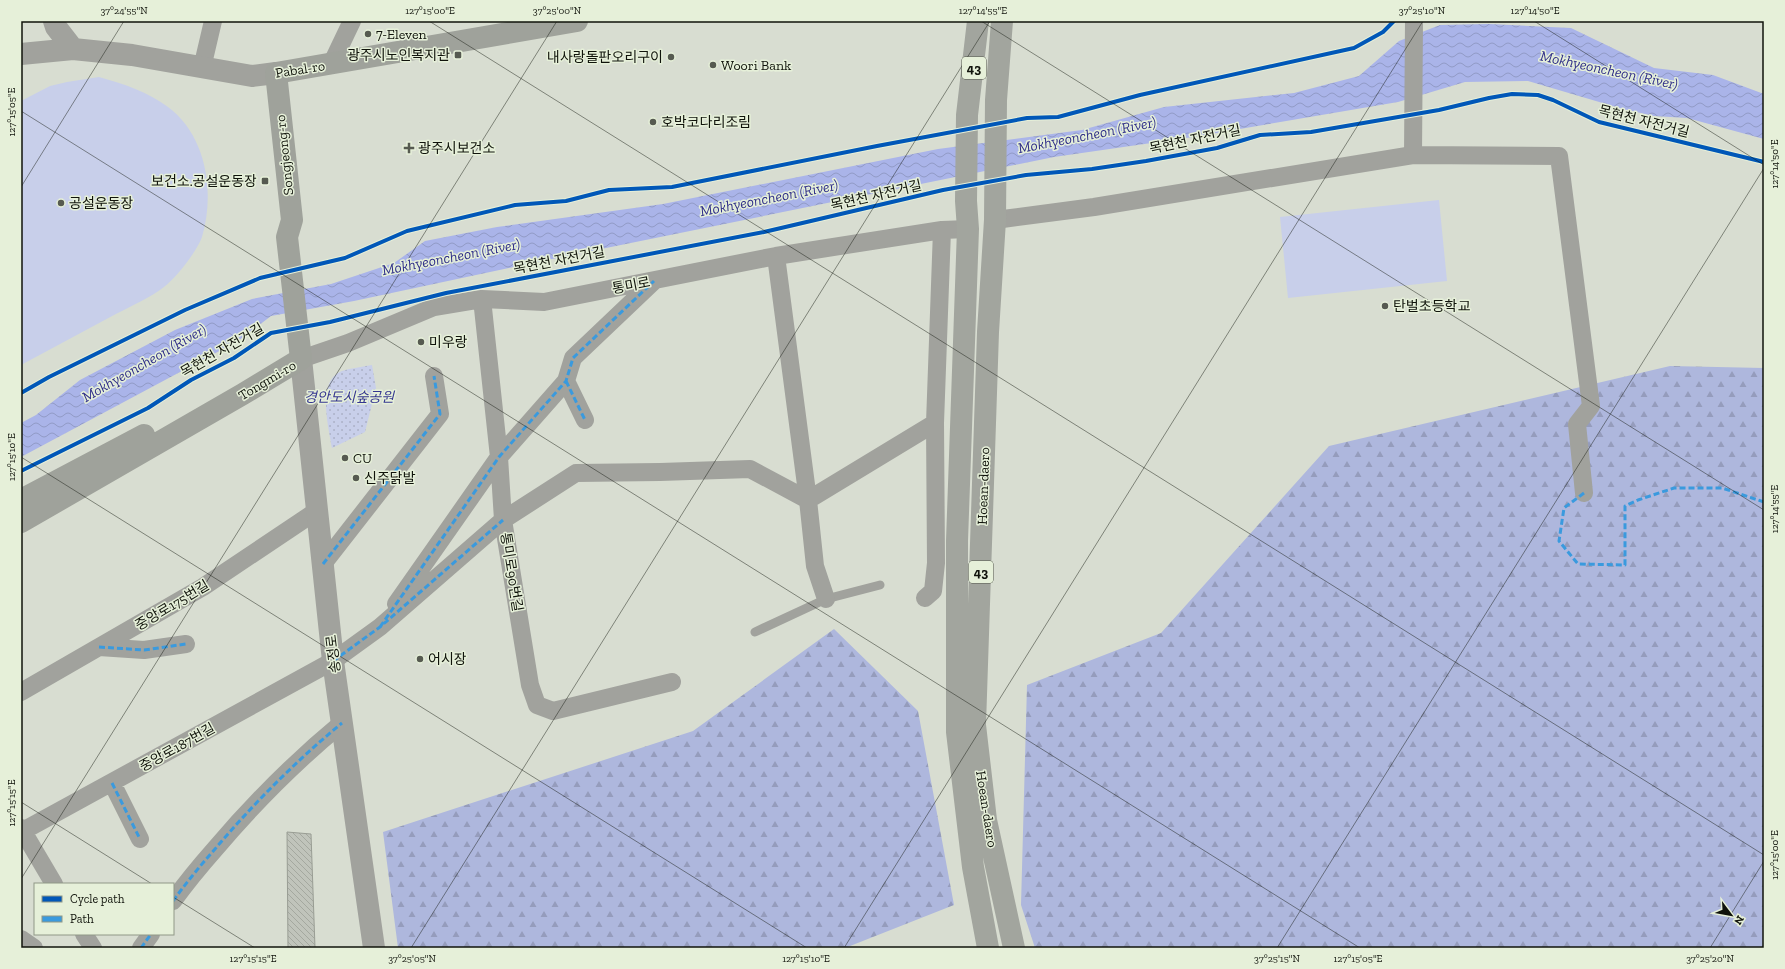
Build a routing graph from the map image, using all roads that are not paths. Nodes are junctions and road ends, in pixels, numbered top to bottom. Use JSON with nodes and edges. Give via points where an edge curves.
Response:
{"nodes":[{"id":1,"x":54,"y":21,"type":"edge"},
{"id":2,"x":213,"y":21,"type":"edge"},
{"id":3,"x":352,"y":21,"type":"edge"},
{"id":4,"x":573,"y":21,"type":"edge"},
{"id":5,"x":978,"y":21,"type":"edge"},
{"id":6,"x":1002,"y":21,"type":"edge"},
{"id":7,"x":1414,"y":21,"type":"edge"},
{"id":8,"x":73,"y":49,"type":"junction"},
{"id":9,"x":21,"y":54,"type":"edge"},
{"id":10,"x":331,"y":65,"type":"junction"},
{"id":11,"x":202,"y":68,"type":"junction"},
{"id":12,"x":269,"y":74,"type":"junction"},
{"id":13,"x":1413,"y":154,"type":"junction"},
{"id":14,"x":995,"y":220,"type":"junction"},
{"id":15,"x":968,"y":229,"type":"junction"},
{"id":16,"x":942,"y":230,"type":"junction"},
{"id":17,"x":776,"y":256,"type":"junction"},
{"id":18,"x":654,"y":281,"type":"junction"},
{"id":19,"x":482,"y":299,"type":"junction"},
{"id":20,"x":301,"y":352,"type":"junction"},
{"id":21,"x":434,"y":376,"type":"dead end"},
{"id":22,"x":566,"y":381,"type":"junction"},
{"id":23,"x":585,"y":420,"type":"dead end"},
{"id":24,"x":935,"y":424,"type":"junction"},
{"id":25,"x":499,"y":457,"type":"junction"},
{"id":26,"x":1584,"y":493,"type":"dead end"},
{"id":27,"x":21,"y":500,"type":"edge"},
{"id":28,"x":808,"y":500,"type":"junction"},
{"id":29,"x":318,"y":510,"type":"junction"},
{"id":30,"x":504,"y":520,"type":"junction"},
{"id":31,"x":21,"y":522,"type":"edge"},
{"id":32,"x":323,"y":564,"type":"junction"},
{"id":33,"x":880,"y":585,"type":"dead end"},
{"id":34,"x":925,"y":598,"type":"dead end"},
{"id":35,"x":826,"y":599,"type":"junction"},
{"id":36,"x":380,"y":627,"type":"junction"},
{"id":37,"x":755,"y":632,"type":"dead end"},
{"id":38,"x":186,"y":644,"type":"dead end"},
{"id":39,"x":99,"y":647,"type":"junction"},
{"id":40,"x":333,"y":661,"type":"junction"},
{"id":41,"x":672,"y":682,"type":"dead end"},
{"id":42,"x":21,"y":692,"type":"edge"},
{"id":43,"x":342,"y":723,"type":"junction"},
{"id":44,"x":112,"y":783,"type":"junction"},
{"id":45,"x":22,"y":830,"type":"edge"},
{"id":46,"x":140,"y":839,"type":"dead end"},
{"id":47,"x":53,"y":883,"type":"edge"},
{"id":48,"x":174,"y":900,"type":"edge"},
{"id":49,"x":85,"y":935,"type":"edge"},
{"id":50,"x":150,"y":935,"type":"edge"},
{"id":51,"x":21,"y":939,"type":"edge"},
{"id":52,"x":34,"y":948,"type":"edge"},
{"id":53,"x":93,"y":948,"type":"edge"},
{"id":54,"x":141,"y":948,"type":"edge"},
{"id":55,"x":374,"y":948,"type":"edge"},
{"id":56,"x":988,"y":948,"type":"edge"},
{"id":57,"x":1014,"y":948,"type":"edge"}],
"edges":[{"from":1,"to":8,"type":"street"},
{"from":2,"to":11,"type":"street"},
{"from":3,"to":10,"type":"street"},
{"from":4,"to":10,"type":"main road","name":"Pabal-ro"},
{"from":5,"to":15,"type":"main road","name":"Hoean-daero","number":"43","via":[[967,115]]},
{"from":6,"to":14,"type":"main road","name":"Hoean-daero","number":"43","via":[[996,105]]},
{"from":7,"to":13,"type":"street"},
{"from":8,"to":9,"type":"street","name":"Pabal-ro"},
{"from":8,"to":11,"type":"street","name":"Pabal-ro","via":[[132,55]]},
{"from":10,"to":12,"type":"main road","name":"Pabal-ro"},
{"from":11,"to":12,"type":"street","name":"Pabal-ro","via":[[252,76]]},
{"from":12,"to":20,"type":"main road","name":"Songjeong-ro","via":[[292,220],[288,233]]},
{"from":13,"to":14,"type":"street","via":[[1094,207]]},
{"from":13,"to":26,"type":"street","via":[[1559,156],[1591,406],[1576,424]]},
{"from":14,"to":57,"type":"main road","name":"Hoean-daero","number":"43","via":[[988,332],[976,725],[986,820]]},
{"from":15,"to":16,"type":"street","name":"통미로"},
{"from":15,"to":56,"type":"main road","name":"Hoean-daero","number":"43","via":[[957,540],[957,732],[973,867]]},
{"from":16,"to":17,"type":"street","name":"통미로"},
{"from":16,"to":24,"type":"street"},
{"from":17,"to":18,"type":"street","name":"통미로"},
{"from":17,"to":28,"type":"street"},
{"from":18,"to":19,"type":"street","name":"통미로","via":[[544,302]]},
{"from":18,"to":22,"type":"street","via":[[572,358]]},
{"from":19,"to":20,"type":"street","name":"통미로","via":[[434,307],[348,343]]},
{"from":19,"to":25,"type":"street","name":"통미로90번길"},
{"from":20,"to":27,"type":"main road","name":"Tongmi-ro"},
{"from":20,"to":29,"type":"street","name":"송정로"},
{"from":20,"to":31,"type":"main road","name":"Tongmi-ro","via":[[243,394]]},
{"from":21,"to":32,"type":"street","via":[[440,414]]},
{"from":22,"to":23,"type":"street"},
{"from":22,"to":25,"type":"street"},
{"from":24,"to":28,"type":"street"},
{"from":24,"to":34,"type":"street","via":[[936,563],[933,591]]},
{"from":25,"to":30,"type":"street","name":"통미로90번길"},
{"from":25,"to":36,"type":"street"},
{"from":28,"to":30,"type":"street","via":[[750,469],[576,473]]},
{"from":28,"to":35,"type":"street","via":[[815,566]]},
{"from":29,"to":32,"type":"street","name":"송정로"},
{"from":29,"to":39,"type":"street","name":"중앙로175번길","via":[[203,587]]},
{"from":30,"to":36,"type":"street"},
{"from":30,"to":41,"type":"street","name":"통미로90번길","via":[[530,685],[537,705],[553,711]]},
{"from":32,"to":40,"type":"street","name":"송정로"},
{"from":33,"to":35,"type":"lane"},
{"from":35,"to":37,"type":"lane"},
{"from":36,"to":40,"type":"street","name":"중앙로187번길"},
{"from":38,"to":39,"type":"street","via":[[144,650]]},
{"from":39,"to":42,"type":"street","name":"중앙로175번길"},
{"from":40,"to":43,"type":"street","name":"송정로"},
{"from":40,"to":44,"type":"street","name":"중앙로187번길"},
{"from":43,"to":48,"type":"street","via":[[306,752],[235,825]]},
{"from":43,"to":55,"type":"street","name":"송정로"},
{"from":44,"to":45,"type":"street","name":"중앙로187번길"},
{"from":44,"to":46,"type":"street"},
{"from":45,"to":47,"type":"street"},
{"from":49,"to":53,"type":"street"},
{"from":50,"to":54,"type":"street"},
{"from":51,"to":52,"type":"street"}]}
